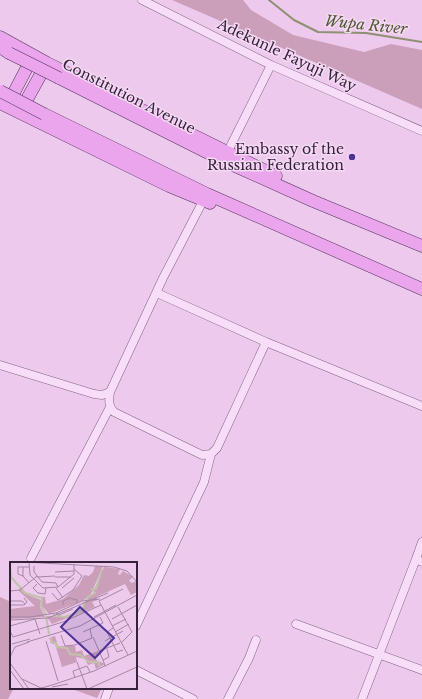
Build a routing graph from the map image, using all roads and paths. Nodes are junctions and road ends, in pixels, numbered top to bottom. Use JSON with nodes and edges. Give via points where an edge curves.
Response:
{"nodes":[{"id":1,"x":142,"y":0,"type":"edge"},
{"id":2,"x":0,"y":37,"type":"edge"},
{"id":3,"x":5,"y":50,"type":"edge"},
{"id":4,"x":33,"y":56,"type":"junction"},
{"id":5,"x":47,"y":63,"type":"junction"},
{"id":6,"x":271,"y":65,"type":"junction"},
{"id":7,"x":0,"y":91,"type":"edge"},
{"id":8,"x":3,"y":104,"type":"edge"},
{"id":9,"x":20,"y":113,"type":"junction"},
{"id":10,"x":422,"y":131,"type":"edge"},
{"id":11,"x":228,"y":151,"type":"junction"},
{"id":12,"x":203,"y":201,"type":"junction"},
{"id":13,"x":313,"y":201,"type":"junction"},
{"id":14,"x":278,"y":225,"type":"junction"},
{"id":15,"x":422,"y":246,"type":"edge"},
{"id":16,"x":422,"y":289,"type":"edge"},
{"id":17,"x":157,"y":293,"type":"junction"},
{"id":18,"x":266,"y":342,"type":"junction"},
{"id":19,"x":0,"y":365,"type":"edge"},
{"id":20,"x":110,"y":392,"type":"junction"},
{"id":21,"x":422,"y":406,"type":"edge"},
{"id":22,"x":110,"y":407,"type":"junction"},
{"id":23,"x":211,"y":454,"type":"junction"},
{"id":24,"x":422,"y":542,"type":"edge"},
{"id":25,"x":31,"y":558,"type":"dead end"},
{"id":26,"x":419,"y":561,"type":"edge"},
{"id":27,"x":137,"y":624,"type":"edge"},
{"id":28,"x":296,"y":624,"type":"dead end"},
{"id":29,"x":256,"y":640,"type":"dead end"},
{"id":30,"x":379,"y":653,"type":"junction"},
{"id":31,"x":137,"y":670,"type":"edge"},
{"id":32,"x":422,"y":670,"type":"edge"},
{"id":33,"x":109,"y":689,"type":"edge"},
{"id":34,"x":105,"y":699,"type":"edge"},
{"id":35,"x":194,"y":699,"type":"edge"},
{"id":36,"x":228,"y":699,"type":"edge"},
{"id":37,"x":362,"y":699,"type":"edge"}],
"edges":[{"from":1,"to":6,"type":"street","name":"Adekunle Fayuji Way"},
{"from":2,"to":4,"type":"main road"},
{"from":3,"to":13,"type":"main road","name":"Constitution Avenue","bridge":true,"via":[[224,160]]},
{"from":4,"to":5,"type":"main road"},
{"from":4,"to":8,"type":"main road"},
{"from":5,"to":9,"type":"main road"},
{"from":5,"to":11,"type":"main road"},
{"from":6,"to":10,"type":"street","name":"Adekunle Fayuji Way"},
{"from":6,"to":11,"type":"street"},
{"from":7,"to":14,"type":"main road","bridge":true,"via":[[207,194]]},
{"from":8,"to":9,"type":"main road"},
{"from":9,"to":12,"type":"main road"},
{"from":11,"to":13,"type":"main road","via":[[288,182]]},
{"from":12,"to":14,"type":"main road"},
{"from":12,"to":17,"type":"street"},
{"from":13,"to":15,"type":"main road","name":"Constitution Avenue"},
{"from":14,"to":16,"type":"main road"},
{"from":17,"to":18,"type":"street"},
{"from":17,"to":20,"type":"street"},
{"from":18,"to":21,"type":"street"},
{"from":18,"to":23,"type":"street","via":[[217,448]]},
{"from":19,"to":20,"type":"street","via":[[94,394]]},
{"from":20,"to":22,"type":"street"},
{"from":22,"to":23,"type":"street","via":[[114,412],[202,455]]},
{"from":22,"to":25,"type":"street"},
{"from":23,"to":27,"type":"street","via":[[204,482]]},
{"from":24,"to":26,"type":"street"},
{"from":26,"to":30,"type":"street"},
{"from":28,"to":30,"type":"street"},
{"from":29,"to":36,"type":"street"},
{"from":30,"to":32,"type":"street"},
{"from":30,"to":37,"type":"street"},
{"from":31,"to":35,"type":"street"},
{"from":33,"to":34,"type":"street"}]}
